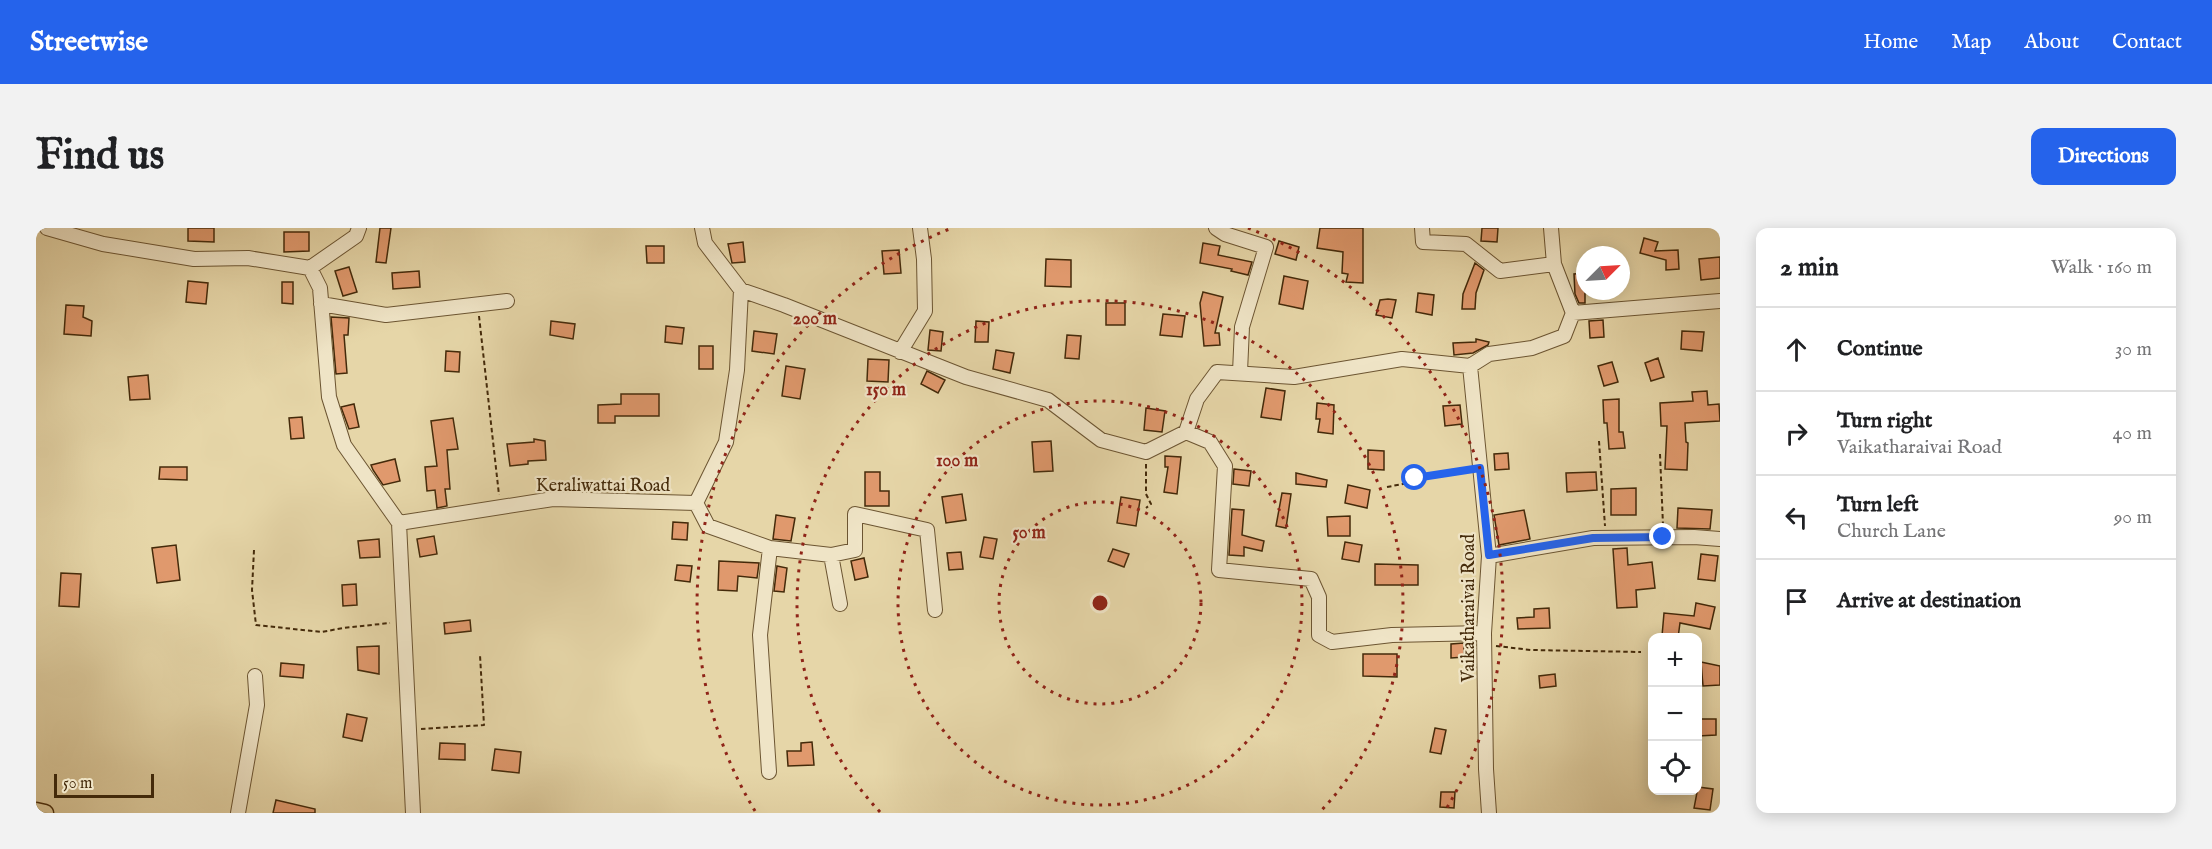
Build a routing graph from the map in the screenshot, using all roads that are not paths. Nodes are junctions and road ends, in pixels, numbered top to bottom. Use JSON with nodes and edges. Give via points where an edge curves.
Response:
{"nodes":[{"id":1,"x":48,"y":228,"type":"edge"},
{"id":2,"x":359,"y":228,"type":"edge"},
{"id":3,"x":702,"y":228,"type":"edge"},
{"id":4,"x":920,"y":228,"type":"edge"},
{"id":5,"x":1216,"y":228,"type":"edge"},
{"id":6,"x":1422,"y":228,"type":"edge"},
{"id":7,"x":1551,"y":228,"type":"edge"},
{"id":8,"x":1554,"y":264,"type":"junction"},
{"id":9,"x":310,"y":268,"type":"junction"},
{"id":10,"x":741,"y":290,"type":"junction"},
{"id":11,"x":507,"y":301,"type":"dead end"},
{"id":12,"x":1720,"y":301,"type":"edge"},
{"id":13,"x":321,"y":304,"type":"junction"},
{"id":14,"x":1573,"y":313,"type":"junction"},
{"id":15,"x":900,"y":352,"type":"junction"},
{"id":16,"x":1470,"y":366,"type":"junction"},
{"id":17,"x":1240,"y":372,"type":"junction"},
{"id":18,"x":1186,"y":432,"type":"junction"},
{"id":19,"x":696,"y":502,"type":"junction"},
{"id":20,"x":399,"y":523,"type":"junction"},
{"id":21,"x":1720,"y":539,"type":"edge"},
{"id":22,"x":770,"y":548,"type":"junction"},
{"id":23,"x":831,"y":555,"type":"junction"},
{"id":24,"x":1489,"y":555,"type":"junction"},
{"id":25,"x":840,"y":604,"type":"dead end"},
{"id":26,"x":934,"y":610,"type":"dead end"},
{"id":27,"x":1484,"y":639,"type":"junction"},
{"id":28,"x":255,"y":675,"type":"dead end"},
{"id":29,"x":769,"y":772,"type":"dead end"},
{"id":30,"x":36,"y":811,"type":"edge"},
{"id":31,"x":45,"y":813,"type":"edge"},
{"id":32,"x":237,"y":813,"type":"edge"},
{"id":33,"x":413,"y":813,"type":"edge"},
{"id":34,"x":1489,"y":813,"type":"edge"}],
"edges":[{"from":1,"to":9,"type":"street","via":[[103,244],[194,259],[248,258]]},
{"from":2,"to":9,"type":"street","via":[[356,236]]},
{"from":3,"to":10,"type":"street","via":[[705,243]]},
{"from":4,"to":15,"type":"street","via":[[925,311]]},
{"from":5,"to":17,"type":"street","via":[[1266,247],[1242,327]]},
{"from":6,"to":8,"type":"street","via":[[1423,242],[1466,244],[1500,271]]},
{"from":7,"to":8,"type":"street"},
{"from":8,"to":14,"type":"street"},
{"from":9,"to":13,"type":"street","via":[[320,288]]},
{"from":10,"to":15,"type":"street"},
{"from":10,"to":19,"type":"street","via":[[737,370],[726,442]]},
{"from":11,"to":13,"type":"street","via":[[386,315]]},
{"from":12,"to":14,"type":"street"},
{"from":13,"to":20,"type":"street","via":[[329,397],[344,445]]},
{"from":14,"to":16,"type":"street","via":[[1564,336],[1532,348],[1489,354]]},
{"from":15,"to":18,"type":"street","via":[[966,377],[1048,400],[1101,440],[1146,452]]},
{"from":16,"to":17,"type":"street","via":[[1402,359],[1293,377]]},
{"from":16,"to":24,"type":"street","name":"Vaikatharaivai Road"},
{"from":17,"to":18,"type":"street","via":[[1217,372],[1197,399]]},
{"from":18,"to":27,"type":"street","via":[[1210,442],[1225,466],[1219,570],[1311,579],[1319,597],[1319,635],[1332,642],[1392,635]]},
{"from":19,"to":20,"type":"street","name":"Keraliwattai Road","via":[[553,499]]},
{"from":19,"to":22,"type":"street","via":[[708,526]]},
{"from":20,"to":33,"type":"street"},
{"from":21,"to":24,"type":"street","via":[[1593,538]]},
{"from":22,"to":23,"type":"street"},
{"from":22,"to":29,"type":"street","via":[[760,635]]},
{"from":23,"to":25,"type":"street"},
{"from":23,"to":26,"type":"street","via":[[855,550],[855,514],[927,530]]},
{"from":24,"to":27,"type":"street","name":"Vaikatharaivai Road"},
{"from":27,"to":34,"type":"street","name":"Vaikatharaivai Road"},
{"from":28,"to":32,"type":"street","via":[[257,705]]},
{"from":30,"to":31,"type":"main road"}]}
